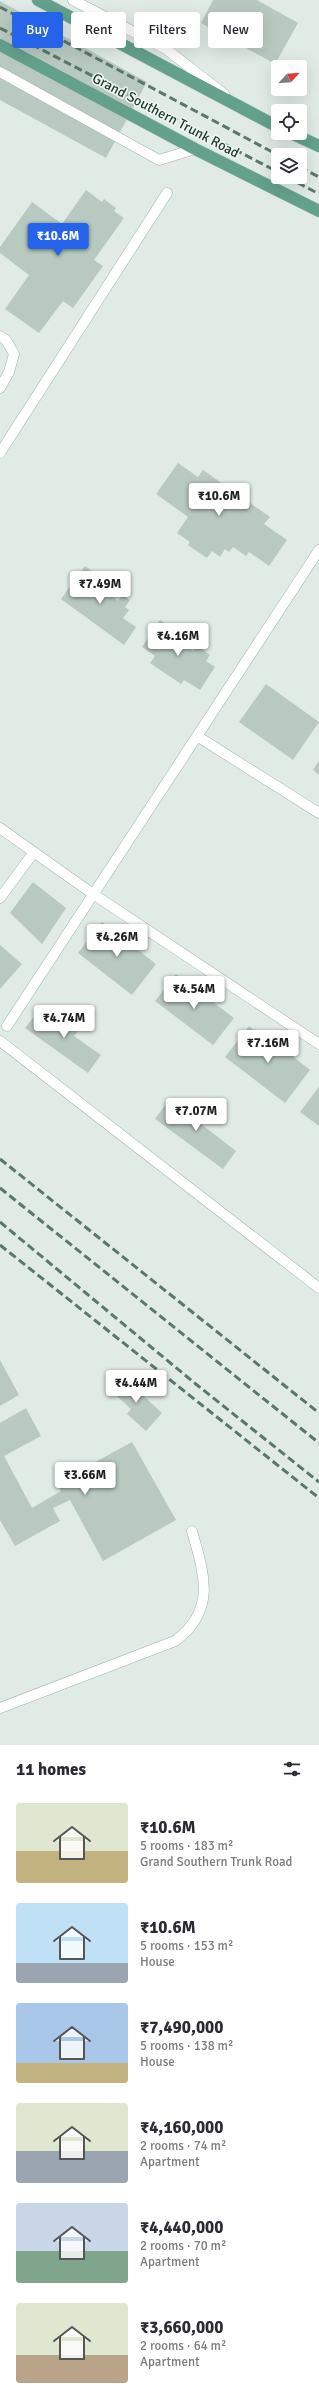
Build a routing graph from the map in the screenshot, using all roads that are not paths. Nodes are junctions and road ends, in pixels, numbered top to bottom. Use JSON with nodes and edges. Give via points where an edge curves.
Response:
{"nodes":[{"id":1,"x":38,"y":0,"type":"edge"},
{"id":2,"x":73,"y":0,"type":"edge"},
{"id":3,"x":0,"y":45,"type":"edge"},
{"id":4,"x":0,"y":72,"type":"edge"},
{"id":5,"x":247,"y":112,"type":"junction"},
{"id":6,"x":271,"y":124,"type":"edge"},
{"id":7,"x":306,"y":140,"type":"edge"},
{"id":8,"x":319,"y":146,"type":"edge"},
{"id":9,"x":195,"y":149,"type":"junction"},
{"id":10,"x":167,"y":193,"type":"dead end"},
{"id":11,"x":319,"y":211,"type":"edge"},
{"id":12,"x":0,"y":336,"type":"edge"},
{"id":13,"x":0,"y":388,"type":"edge"},
{"id":14,"x":0,"y":453,"type":"edge"},
{"id":15,"x":319,"y":550,"type":"edge"},
{"id":16,"x":197,"y":736,"type":"junction"},
{"id":17,"x":319,"y":813,"type":"edge"},
{"id":18,"x":0,"y":828,"type":"edge"},
{"id":19,"x":34,"y":852,"type":"junction"},
{"id":20,"x":93,"y":894,"type":"junction"},
{"id":21,"x":0,"y":898,"type":"edge"},
{"id":22,"x":7,"y":1026,"type":"dead end"},
{"id":23,"x":0,"y":1041,"type":"edge"},
{"id":24,"x":319,"y":1044,"type":"edge"},
{"id":25,"x":319,"y":1288,"type":"edge"},
{"id":26,"x":192,"y":1531,"type":"dead end"},
{"id":27,"x":0,"y":1708,"type":"edge"}],
"edges":[{"from":1,"to":5,"type":"main road"},
{"from":2,"to":5,"type":"lane","via":[[166,49]]},
{"from":3,"to":9,"type":"main road","name":"Grand Southern Trunk Road"},
{"from":4,"to":9,"type":"lane","via":[[159,160]]},
{"from":5,"to":6,"type":"main road"},
{"from":7,"to":8,"type":"main road"},
{"from":9,"to":11,"type":"main road","name":"Grand Southern Trunk Road"},
{"from":10,"to":14,"type":"lane"},
{"from":12,"to":13,"type":"lane","via":[[6,340],[14,354],[10,372]]},
{"from":15,"to":16,"type":"lane"},
{"from":16,"to":17,"type":"lane"},
{"from":16,"to":20,"type":"lane"},
{"from":18,"to":19,"type":"lane"},
{"from":19,"to":20,"type":"lane"},
{"from":19,"to":21,"type":"lane"},
{"from":20,"to":22,"type":"lane"},
{"from":20,"to":24,"type":"lane"},
{"from":23,"to":25,"type":"lane"},
{"from":26,"to":27,"type":"lane","via":[[205,1576],[204,1601],[188,1632],[175,1641]]}]}
